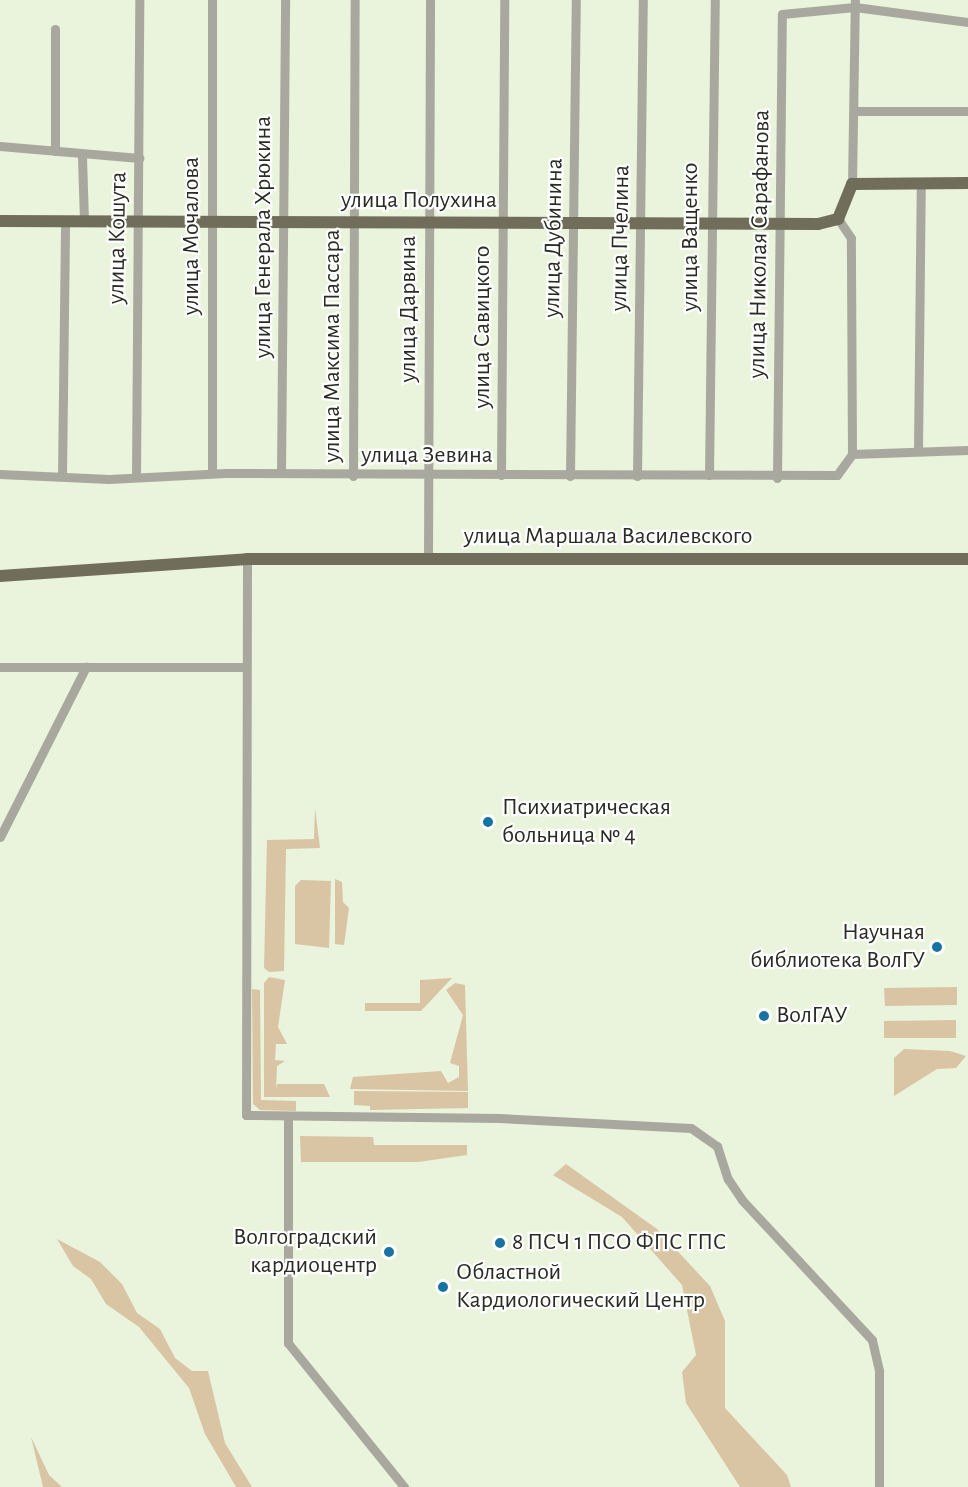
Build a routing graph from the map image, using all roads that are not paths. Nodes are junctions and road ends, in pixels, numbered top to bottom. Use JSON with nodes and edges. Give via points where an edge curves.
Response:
{"nodes":[{"id":1,"x":139,"y":0,"type":"edge"},
{"id":2,"x":212,"y":0,"type":"edge"},
{"id":3,"x":285,"y":0,"type":"edge"},
{"id":4,"x":355,"y":0,"type":"edge"},
{"id":5,"x":430,"y":0,"type":"edge"},
{"id":6,"x":504,"y":0,"type":"edge"},
{"id":7,"x":576,"y":0,"type":"edge"},
{"id":8,"x":643,"y":0,"type":"edge"},
{"id":9,"x":715,"y":0,"type":"edge"},
{"id":10,"x":855,"y":3,"type":"edge"},
{"id":11,"x":968,"y":22,"type":"edge"},
{"id":12,"x":55,"y":29,"type":"dead end"},
{"id":13,"x":854,"y":111,"type":"junction"},
{"id":14,"x":968,"y":111,"type":"edge"},
{"id":15,"x":0,"y":146,"type":"edge"},
{"id":16,"x":55,"y":151,"type":"junction"},
{"id":17,"x":82,"y":157,"type":"junction"},
{"id":18,"x":139,"y":158,"type":"junction"},
{"id":19,"x":921,"y":183,"type":"junction"},
{"id":20,"x":968,"y":183,"type":"edge"},
{"id":21,"x":852,"y":184,"type":"junction"},
{"id":22,"x":838,"y":219,"type":"junction"},
{"id":23,"x":0,"y":220,"type":"edge"},
{"id":24,"x":65,"y":222,"type":"junction"},
{"id":25,"x":84,"y":222,"type":"junction"},
{"id":26,"x":136,"y":222,"type":"junction"},
{"id":27,"x":210,"y":222,"type":"junction"},
{"id":28,"x":284,"y":222,"type":"junction"},
{"id":29,"x":353,"y":222,"type":"junction"},
{"id":30,"x":429,"y":222,"type":"junction"},
{"id":31,"x":503,"y":223,"type":"junction"},
{"id":32,"x":575,"y":223,"type":"junction"},
{"id":33,"x":641,"y":224,"type":"junction"},
{"id":34,"x":709,"y":224,"type":"junction"},
{"id":35,"x":780,"y":224,"type":"junction"},
{"id":36,"x":968,"y":450,"type":"edge"},
{"id":37,"x":918,"y":451,"type":"junction"},
{"id":38,"x":850,"y":459,"type":"junction"},
{"id":39,"x":212,"y":473,"type":"junction"},
{"id":40,"x":281,"y":473,"type":"junction"},
{"id":41,"x":0,"y":474,"type":"edge"},
{"id":42,"x":428,"y":474,"type":"junction"},
{"id":43,"x":501,"y":475,"type":"junction"},
{"id":44,"x":709,"y":475,"type":"junction"},
{"id":45,"x":62,"y":476,"type":"junction"},
{"id":46,"x":352,"y":476,"type":"junction"},
{"id":47,"x":570,"y":476,"type":"junction"},
{"id":48,"x":637,"y":476,"type":"junction"},
{"id":49,"x":136,"y":477,"type":"junction"},
{"id":50,"x":777,"y":478,"type":"junction"},
{"id":51,"x":428,"y":558,"type":"junction"},
{"id":52,"x":247,"y":559,"type":"junction"},
{"id":53,"x":968,"y":559,"type":"edge"},
{"id":54,"x":0,"y":576,"type":"edge"},
{"id":55,"x":0,"y":667,"type":"edge"},
{"id":56,"x":86,"y":667,"type":"junction"},
{"id":57,"x":244,"y":667,"type":"junction"},
{"id":58,"x":0,"y":837,"type":"edge"},
{"id":59,"x":288,"y":1118,"type":"junction"},
{"id":60,"x":404,"y":1487,"type":"edge"},
{"id":61,"x":879,"y":1487,"type":"edge"}],
"edges":[{"from":1,"to":18,"type":"street","name":"улица Кошута"},
{"from":2,"to":27,"type":"street","name":"улица Мочалова"},
{"from":3,"to":28,"type":"street","name":"улица Генерала Хрюкина"},
{"from":4,"to":29,"type":"street","name":"улица Максима Пассара"},
{"from":5,"to":30,"type":"street","name":"улица Дарвина"},
{"from":6,"to":31,"type":"street","name":"улица Савицкого"},
{"from":7,"to":32,"type":"street","name":"улица Дубинина"},
{"from":8,"to":33,"type":"street","name":"улица Пчелина"},
{"from":9,"to":34,"type":"street","name":"улица Ващенко"},
{"from":10,"to":11,"type":"street"},
{"from":10,"to":13,"type":"street"},
{"from":10,"to":35,"type":"street","name":"улица Николая Сарафанова","via":[[784,12]]},
{"from":12,"to":16,"type":"street"},
{"from":13,"to":14,"type":"street"},
{"from":13,"to":21,"type":"street"},
{"from":15,"to":16,"type":"street"},
{"from":16,"to":17,"type":"street"},
{"from":17,"to":18,"type":"street"},
{"from":17,"to":25,"type":"street"},
{"from":18,"to":26,"type":"street","name":"улица Кошута"},
{"from":19,"to":20,"type":"main road"},
{"from":19,"to":21,"type":"main road"},
{"from":19,"to":37,"type":"street"},
{"from":21,"to":22,"type":"main road"},
{"from":22,"to":35,"type":"main road","name":"улица Полухина"},
{"from":22,"to":38,"type":"street","via":[[850,238]]},
{"from":23,"to":24,"type":"main road","name":"улица Полухина"},
{"from":24,"to":25,"type":"main road","name":"улица Полухина"},
{"from":24,"to":45,"type":"street"},
{"from":25,"to":26,"type":"main road","name":"улица Полухина"},
{"from":26,"to":27,"type":"main road","name":"улица Полухина"},
{"from":26,"to":49,"type":"street","name":"улица Кошута"},
{"from":27,"to":28,"type":"main road","name":"улица Полухина"},
{"from":27,"to":39,"type":"street","name":"улица Мочалова"},
{"from":28,"to":29,"type":"main road","name":"улица Полухина"},
{"from":28,"to":40,"type":"street","name":"улица Генерала Хрюкина"},
{"from":29,"to":30,"type":"main road","name":"улица Полухина"},
{"from":29,"to":46,"type":"street","name":"улица Максима Пассара"},
{"from":30,"to":31,"type":"main road","name":"улица Полухина"},
{"from":30,"to":42,"type":"street","name":"улица Дарвина"},
{"from":31,"to":32,"type":"main road","name":"улица Полухина"},
{"from":31,"to":43,"type":"street","name":"улица Савицкого"},
{"from":32,"to":33,"type":"main road","name":"улица Полухина"},
{"from":32,"to":47,"type":"street","name":"улица Дубинина"},
{"from":33,"to":34,"type":"main road","name":"улица Полухина"},
{"from":33,"to":48,"type":"street","name":"улица Пчелина"},
{"from":34,"to":35,"type":"main road","name":"улица Полухина"},
{"from":34,"to":44,"type":"street","name":"улица Ващенко"},
{"from":35,"to":50,"type":"street","name":"улица Николая Сарафанова"},
{"from":36,"to":37,"type":"street","name":"улица Зевина"},
{"from":37,"to":38,"type":"street","name":"улица Зевина"},
{"from":38,"to":50,"type":"street","name":"улица Зевина","via":[[830,477]]},
{"from":39,"to":40,"type":"street","name":"улица Зевина"},
{"from":39,"to":49,"type":"street","name":"улица Зевина"},
{"from":40,"to":46,"type":"street","name":"улица Зевина"},
{"from":41,"to":45,"type":"street","name":"улица Зевина"},
{"from":42,"to":43,"type":"street","name":"улица Зевина"},
{"from":42,"to":46,"type":"street","name":"улица Зевина"},
{"from":42,"to":51,"type":"street","name":"улица Дарвина"},
{"from":43,"to":47,"type":"street","name":"улица Зевина"},
{"from":44,"to":48,"type":"street","name":"улица Зевина"},
{"from":44,"to":50,"type":"street","name":"улица Зевина"},
{"from":45,"to":49,"type":"street","name":"улица Зевина"},
{"from":47,"to":48,"type":"street","name":"улица Зевина"},
{"from":51,"to":52,"type":"main road","name":"улица Маршала Василевского"},
{"from":51,"to":53,"type":"main road","name":"улица Маршала Василевского"},
{"from":52,"to":54,"type":"main road","name":"улица Маршала Василевского"},
{"from":52,"to":57,"type":"street"},
{"from":55,"to":56,"type":"street"},
{"from":56,"to":57,"type":"street"},
{"from":56,"to":58,"type":"street"},
{"from":57,"to":59,"type":"street","via":[[243,1106],[246,1115]]},
{"from":59,"to":60,"type":"street","via":[[288,1343]]},
{"from":59,"to":61,"type":"street","via":[[657,1123],[699,1133],[717,1146],[742,1200],[872,1340],[879,1371]]}]}
